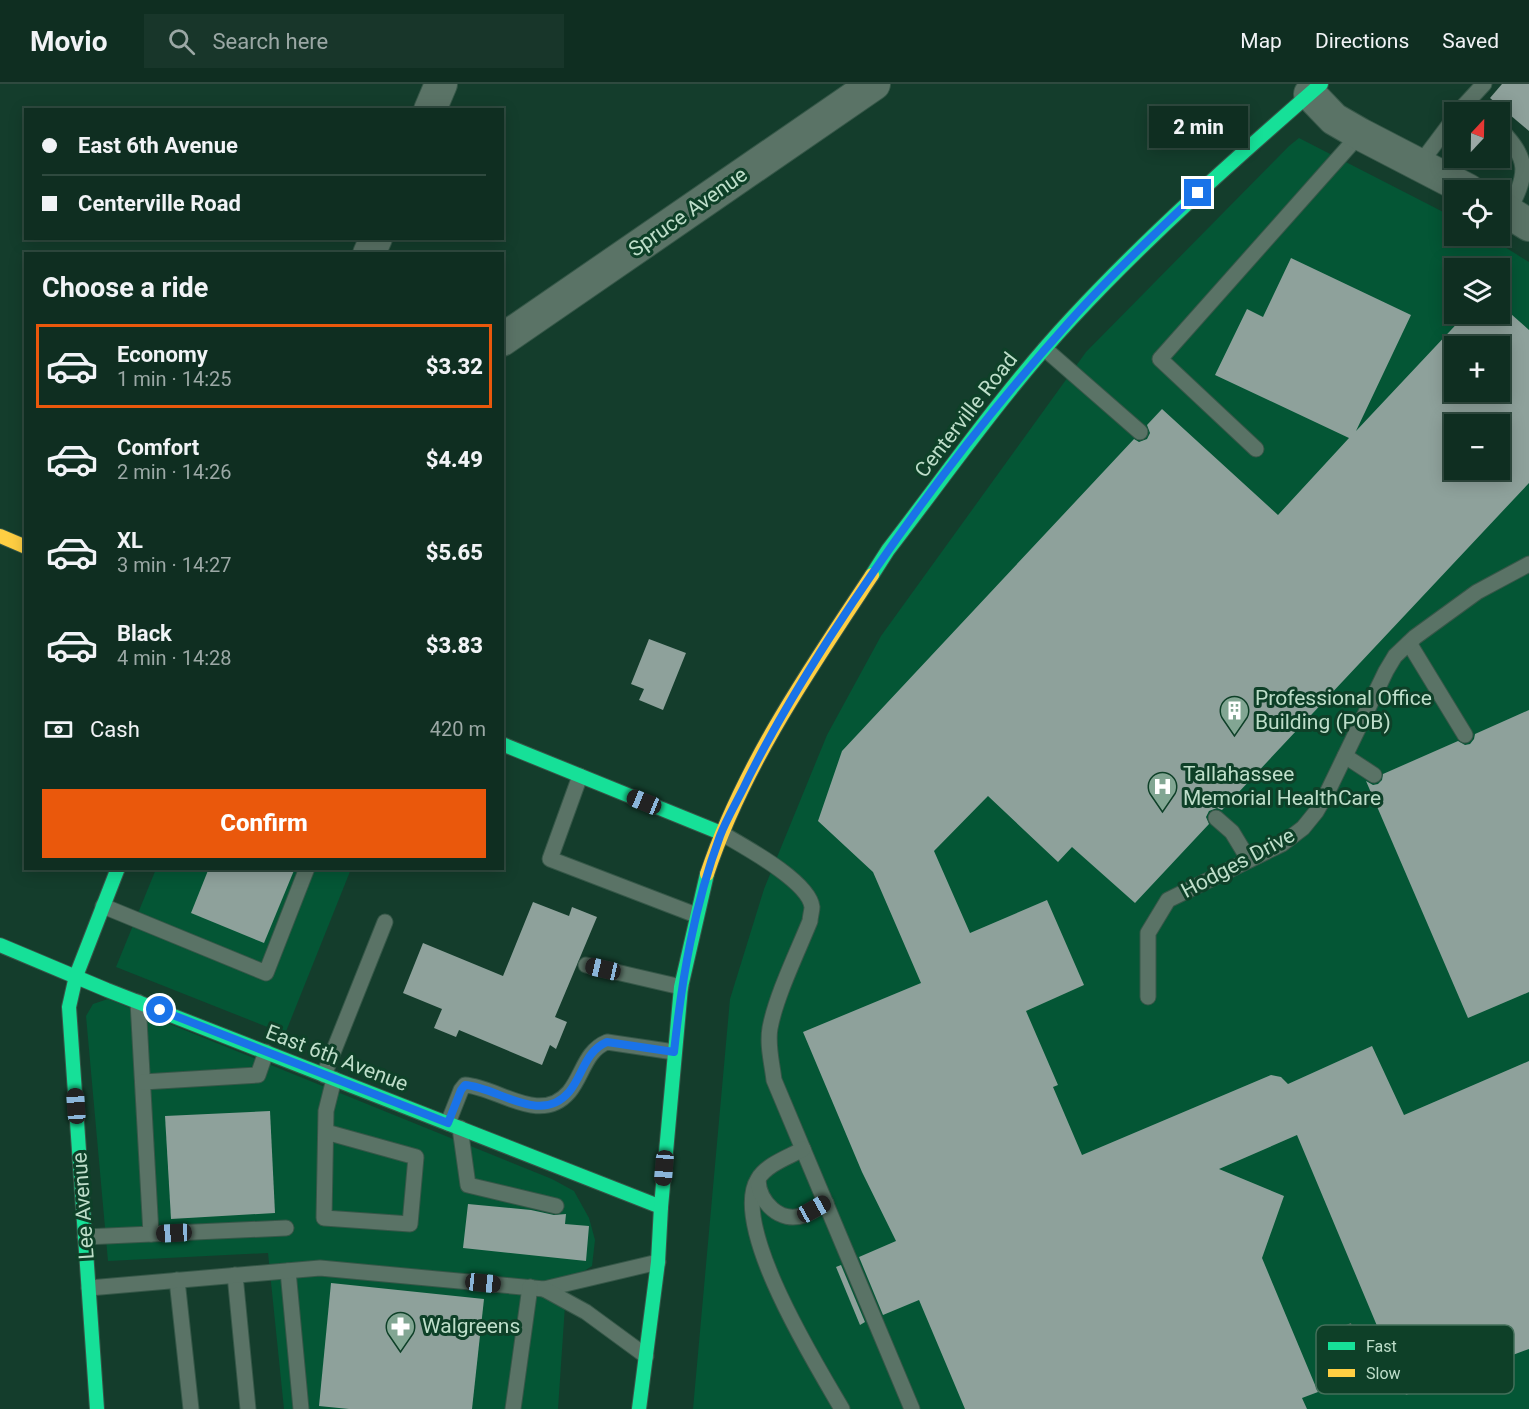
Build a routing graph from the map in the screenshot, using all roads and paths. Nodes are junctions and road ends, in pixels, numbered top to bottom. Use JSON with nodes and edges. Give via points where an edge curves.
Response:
{"nodes":[{"id":1,"x":441,"y":84,"type":"edge"},
{"id":2,"x":874,"y":84,"type":"edge"},
{"id":3,"x":1484,"y":84,"type":"edge"},
{"id":4,"x":1315,"y":89,"type":"edge"},
{"id":5,"x":1468,"y":102,"type":"edge"},
{"id":6,"x":431,"y":108,"type":"edge"},
{"id":7,"x":1444,"y":132,"type":"edge"},
{"id":8,"x":1360,"y":134,"type":"junction"},
{"id":9,"x":1510,"y":136,"type":"edge"},
{"id":10,"x":1419,"y":165,"type":"junction"},
{"id":11,"x":1529,"y":172,"type":"edge"},
{"id":12,"x":1448,"y":180,"type":"edge"},
{"id":13,"x":1512,"y":215,"type":"edge"},
{"id":14,"x":504,"y":339,"type":"edge"},
{"id":15,"x":1045,"y":349,"type":"junction"},
{"id":16,"x":1140,"y":432,"type":"dead end"},
{"id":17,"x":1256,"y":449,"type":"dead end"},
{"id":18,"x":0,"y":536,"type":"edge"},
{"id":19,"x":24,"y":546,"type":"edge"},
{"id":20,"x":1529,"y":564,"type":"edge"},
{"id":21,"x":1409,"y":643,"type":"junction"},
{"id":22,"x":1465,"y":735,"type":"dead end"},
{"id":23,"x":504,"y":745,"type":"edge"},
{"id":24,"x":1345,"y":756,"type":"junction"},
{"id":25,"x":1374,"y":775,"type":"dead end"},
{"id":26,"x":580,"y":776,"type":"junction"},
{"id":27,"x":1216,"y":818,"type":"dead end"},
{"id":28,"x":721,"y":833,"type":"junction"},
{"id":29,"x":1249,"y":860,"type":"junction"},
{"id":30,"x":117,"y":870,"type":"edge"},
{"id":31,"x":306,"y":870,"type":"edge"},
{"id":32,"x":103,"y":906,"type":"junction"},
{"id":33,"x":696,"y":915,"type":"junction"},
{"id":34,"x":385,"y":922,"type":"dead end"},
{"id":35,"x":0,"y":945,"type":"edge"},
{"id":36,"x":586,"y":964,"type":"dead end"},
{"id":37,"x":76,"y":976,"type":"junction"},
{"id":38,"x":681,"y":987,"type":"junction"},
{"id":39,"x":1148,"y":997,"type":"dead end"},
{"id":40,"x":138,"y":1002,"type":"junction"},
{"id":41,"x":266,"y":1052,"type":"junction"},
{"id":42,"x":674,"y":1052,"type":"junction"},
{"id":43,"x":329,"y":1077,"type":"junction"},
{"id":44,"x":143,"y":1082,"type":"junction"},
{"id":45,"x":454,"y":1126,"type":"junction"},
{"id":46,"x":326,"y":1132,"type":"junction"},
{"id":47,"x":803,"y":1149,"type":"junction"},
{"id":48,"x":758,"y":1180,"type":"junction"},
{"id":49,"x":826,"y":1203,"type":"junction"},
{"id":50,"x":556,"y":1206,"type":"dead end"},
{"id":51,"x":661,"y":1207,"type":"junction"},
{"id":52,"x":286,"y":1228,"type":"dead end"},
{"id":53,"x":151,"y":1234,"type":"junction"},
{"id":54,"x":85,"y":1237,"type":"junction"},
{"id":55,"x":658,"y":1262,"type":"junction"},
{"id":56,"x":288,"y":1271,"type":"junction"},
{"id":57,"x":235,"y":1275,"type":"junction"},
{"id":58,"x":177,"y":1280,"type":"junction"},
{"id":59,"x":89,"y":1288,"type":"junction"},
{"id":60,"x":537,"y":1288,"type":"junction"},
{"id":61,"x":1354,"y":1324,"type":"dead end"},
{"id":62,"x":1350,"y":1325,"type":"edge"},
{"id":63,"x":646,"y":1356,"type":"junction"},
{"id":64,"x":97,"y":1409,"type":"edge"},
{"id":65,"x":191,"y":1409,"type":"edge"},
{"id":66,"x":248,"y":1409,"type":"edge"},
{"id":67,"x":301,"y":1409,"type":"edge"},
{"id":68,"x":513,"y":1409,"type":"edge"},
{"id":69,"x":639,"y":1409,"type":"edge"},
{"id":70,"x":842,"y":1409,"type":"edge"},
{"id":71,"x":912,"y":1409,"type":"edge"}],
"edges":[{"from":1,"to":6,"type":"street"},
{"from":2,"to":14,"type":"street","name":"Spruce Avenue"},
{"from":3,"to":5,"type":"lane"},
{"from":4,"to":8,"type":"street","via":[[1335,119]]},
{"from":4,"to":15,"type":"main road","name":"Centerville Road","via":[[1133,255]]},
{"from":7,"to":10,"type":"lane"},
{"from":8,"to":10,"type":"street"},
{"from":8,"to":17,"type":"lane","via":[[1160,359]]},
{"from":9,"to":11,"type":"lane","via":[[1527,156]]},
{"from":10,"to":12,"type":"street"},
{"from":11,"to":13,"type":"lane"},
{"from":15,"to":16,"type":"lane"},
{"from":15,"to":28,"type":"main road","name":"Centerville Road","via":[[888,550],[795,693]]},
{"from":18,"to":19,"type":"main road"},
{"from":20,"to":21,"type":"lane","name":"Hodges Drive","via":[[1477,592]]},
{"from":21,"to":22,"type":"lane"},
{"from":21,"to":24,"type":"lane","name":"Hodges Drive","via":[[1386,671]]},
{"from":23,"to":26,"type":"main road"},
{"from":24,"to":25,"type":"lane"},
{"from":24,"to":29,"type":"lane","name":"Hodges Drive","via":[[1316,812],[1303,828],[1282,844]]},
{"from":26,"to":28,"type":"main road"},
{"from":26,"to":33,"type":"lane","via":[[550,859]]},
{"from":27,"to":29,"type":"lane","via":[[1232,832]]},
{"from":28,"to":33,"type":"main road","name":"Centerville Road"},
{"from":28,"to":47,"type":"lane","via":[[798,884],[812,907],[776,1009],[769,1049],[774,1080]]},
{"from":29,"to":39,"type":"lane","name":"Hodges Drive","via":[[1167,900],[1148,933]]},
{"from":30,"to":32,"type":"main road","name":"Lee Avenue"},
{"from":31,"to":32,"type":"lane","via":[[266,972]]},
{"from":32,"to":37,"type":"main road","name":"Lee Avenue"},
{"from":33,"to":38,"type":"main road","name":"Centerville Road"},
{"from":34,"to":43,"type":"lane"},
{"from":35,"to":37,"type":"main road","name":"East 6th Avenue"},
{"from":36,"to":38,"type":"lane"},
{"from":37,"to":40,"type":"main road","name":"East 6th Avenue"},
{"from":37,"to":54,"type":"main road","name":"Lee Avenue","via":[[69,1007]]},
{"from":38,"to":42,"type":"main road","name":"Centerville Road"},
{"from":40,"to":41,"type":"main road","name":"East 6th Avenue"},
{"from":40,"to":44,"type":"lane"},
{"from":41,"to":43,"type":"main road","name":"East 6th Avenue"},
{"from":41,"to":44,"type":"lane","via":[[258,1075]]},
{"from":42,"to":45,"type":"lane","via":[[607,1042],[590,1054],[568,1093],[553,1104],[520,1104],[465,1085]]},
{"from":42,"to":51,"type":"main road","name":"Centerville Road"},
{"from":43,"to":45,"type":"main road","name":"East 6th Avenue"},
{"from":43,"to":46,"type":"lane"},
{"from":44,"to":53,"type":"lane"},
{"from":45,"to":50,"type":"lane","via":[[468,1185]]},
{"from":45,"to":51,"type":"main road","name":"East 6th Avenue"},
{"from":46,"to":46,"type":"lane","via":[[324,1218],[410,1224],[416,1157]]},
{"from":47,"to":48,"type":"lane","via":[[767,1169]]},
{"from":47,"to":49,"type":"lane"},
{"from":48,"to":49,"type":"lane","via":[[758,1190],[770,1209],[790,1217],[803,1216]]},
{"from":48,"to":70,"type":"lane","via":[[753,1192],[752,1217],[759,1244],[778,1293]]},
{"from":49,"to":71,"type":"lane"},
{"from":51,"to":55,"type":"main road","name":"Centerville Road"},
{"from":52,"to":53,"type":"lane"},
{"from":53,"to":54,"type":"lane"},
{"from":54,"to":59,"type":"main road","name":"Lee Avenue"},
{"from":55,"to":60,"type":"lane"},
{"from":55,"to":63,"type":"main road","name":"Centerville Road"},
{"from":56,"to":57,"type":"lane"},
{"from":56,"to":60,"type":"lane","via":[[320,1268]]},
{"from":56,"to":67,"type":"lane"},
{"from":57,"to":58,"type":"lane"},
{"from":57,"to":66,"type":"lane"},
{"from":58,"to":59,"type":"lane"},
{"from":58,"to":65,"type":"lane"},
{"from":59,"to":64,"type":"main road","name":"Lee Avenue"},
{"from":60,"to":63,"type":"lane","via":[[586,1312]]},
{"from":60,"to":68,"type":"lane"},
{"from":61,"to":62,"type":"path"},
{"from":63,"to":69,"type":"main road","name":"Centerville Road"}]}
